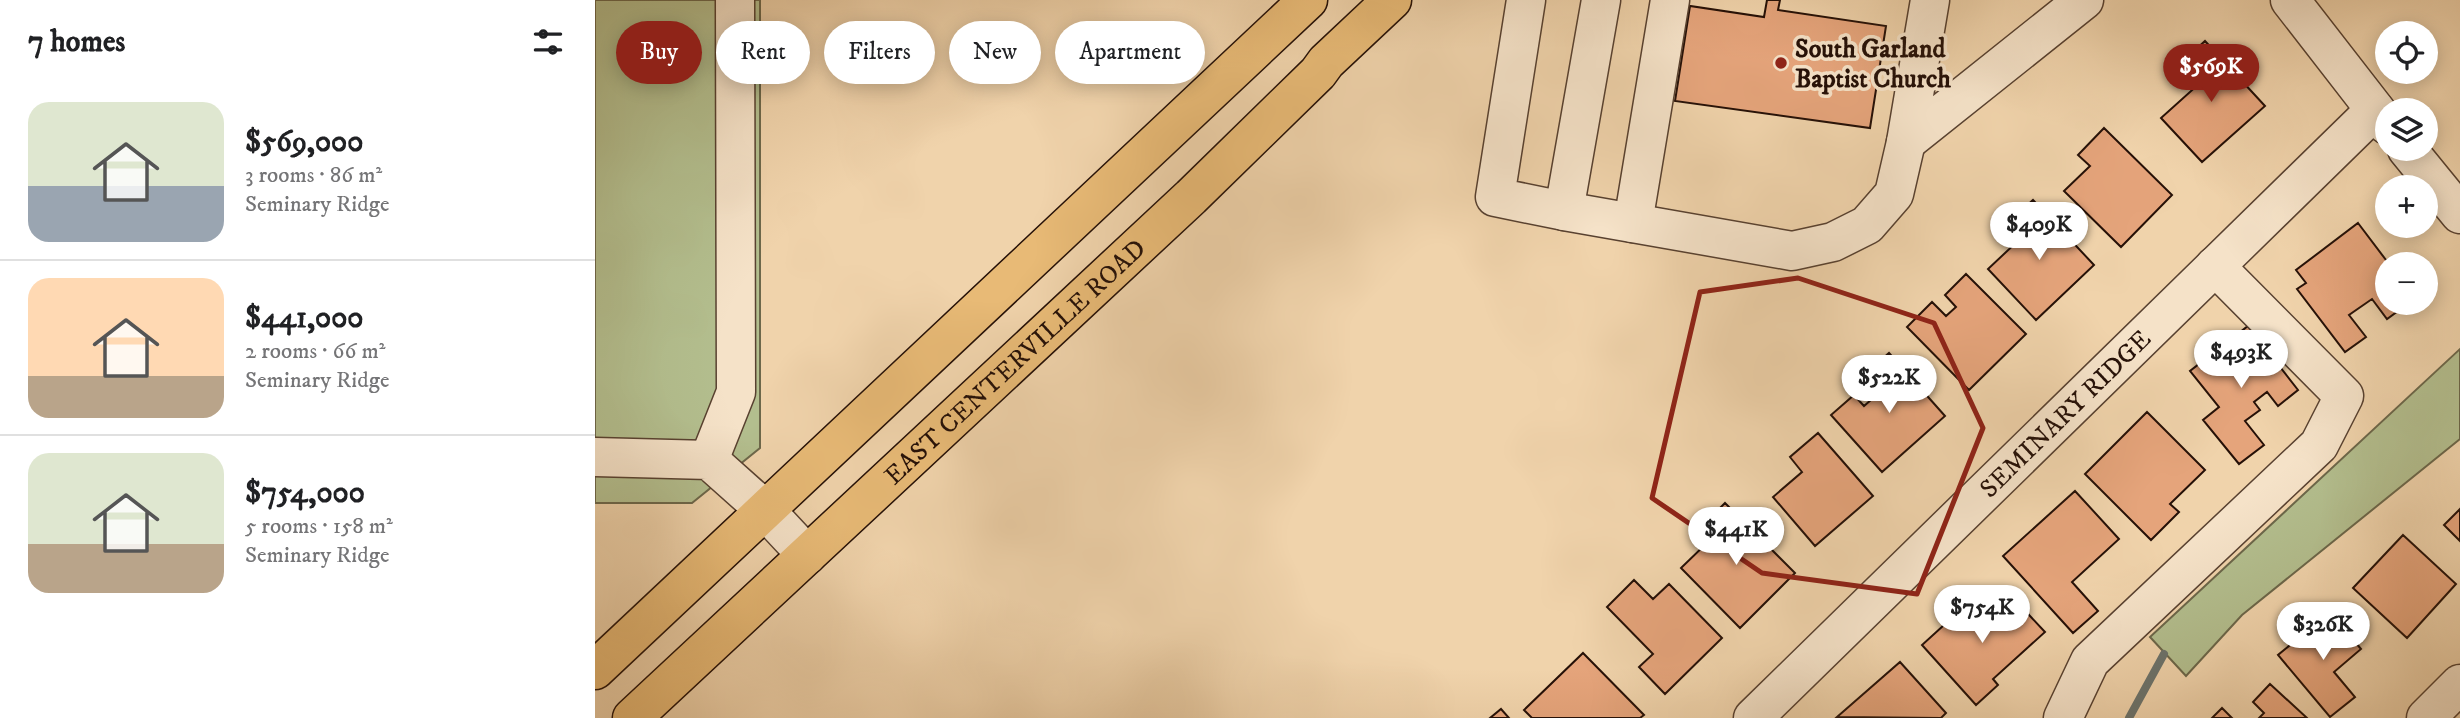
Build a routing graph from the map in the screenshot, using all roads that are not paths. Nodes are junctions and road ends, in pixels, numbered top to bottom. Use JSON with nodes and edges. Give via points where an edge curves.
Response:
{"nodes":[{"id":1,"x":735,"y":0,"type":"edge"},
{"id":2,"x":1308,"y":0,"type":"edge"},
{"id":3,"x":1392,"y":0,"type":"edge"},
{"id":4,"x":1526,"y":0,"type":"edge"},
{"id":5,"x":1601,"y":0,"type":"edge"},
{"id":6,"x":1669,"y":0,"type":"edge"},
{"id":7,"x":1930,"y":0,"type":"edge"},
{"id":8,"x":2084,"y":0,"type":"edge"},
{"id":9,"x":2290,"y":0,"type":"edge"},
{"id":10,"x":2375,"y":109,"type":"edge"},
{"id":11,"x":2375,"y":122,"type":"edge"},
{"id":12,"x":1906,"y":142,"type":"junction"},
{"id":13,"x":2417,"y":161,"type":"edge"},
{"id":14,"x":1564,"y":211,"type":"junction"},
{"id":15,"x":2460,"y":214,"type":"edge"},
{"id":16,"x":1633,"y":223,"type":"junction"},
{"id":17,"x":2214,"y":265,"type":"junction"},
{"id":18,"x":595,"y":457,"type":"edge"},
{"id":19,"x":709,"y":460,"type":"junction"},
{"id":20,"x":765,"y":510,"type":"junction"},
{"id":21,"x":807,"y":555,"type":"junction"},
{"id":22,"x":595,"y":670,"type":"edge"},
{"id":23,"x":2460,"y":684,"type":"edge"},
{"id":24,"x":632,"y":718,"type":"edge"},
{"id":25,"x":1753,"y":718,"type":"edge"},
{"id":26,"x":2063,"y":718,"type":"edge"},
{"id":27,"x":2426,"y":718,"type":"edge"}],
"edges":[{"from":1,"to":19,"type":"street","via":[[736,392]]},
{"from":2,"to":20,"type":"main road"},
{"from":3,"to":21,"type":"main road","name":"EAST CENTERVILLE ROAD","via":[[1191,197]]},
{"from":4,"to":14,"type":"street","via":[[1495,197]]},
{"from":5,"to":14,"type":"street"},
{"from":6,"to":16,"type":"street"},
{"from":7,"to":12,"type":"street"},
{"from":8,"to":12,"type":"street"},
{"from":9,"to":10,"type":"street"},
{"from":11,"to":17,"type":"street","name":"SEMINARY RIDGE"},
{"from":12,"to":16,"type":"street","via":[[1894,194],[1867,225],[1833,242],[1792,251]]},
{"from":13,"to":15,"type":"street"},
{"from":14,"to":16,"type":"street"},
{"from":17,"to":25,"type":"street","name":"SEMINARY RIDGE"},
{"from":17,"to":26,"type":"street","via":[[2344,396],[2319,445],[2090,661]]},
{"from":18,"to":19,"type":"street"},
{"from":19,"to":20,"type":"street"},
{"from":20,"to":21,"type":"street"},
{"from":20,"to":22,"type":"main road"},
{"from":21,"to":24,"type":"main road","name":"EAST CENTERVILLE ROAD"},
{"from":23,"to":27,"type":"street"}]}
